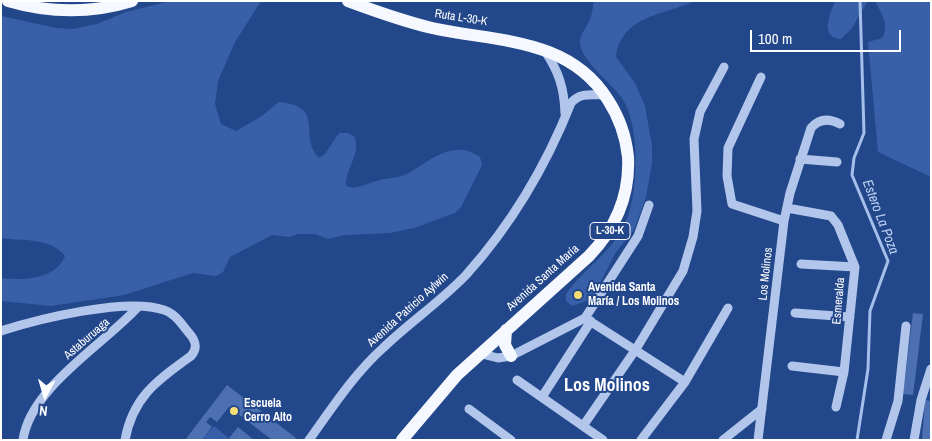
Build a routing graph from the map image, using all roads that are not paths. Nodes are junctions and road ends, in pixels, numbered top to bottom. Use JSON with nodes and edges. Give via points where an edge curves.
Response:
{"nodes":[{"id":1,"x":8,"y":1,"type":"edge"},
{"id":2,"x":132,"y":1,"type":"edge"},
{"id":3,"x":348,"y":1,"type":"edge"},
{"id":4,"x":543,"y":49,"type":"junction"},
{"id":5,"x":724,"y":67,"type":"dead end"},
{"id":6,"x":761,"y":77,"type":"dead end"},
{"id":7,"x":605,"y":95,"type":"junction"},
{"id":8,"x":565,"y":119,"type":"junction"},
{"id":9,"x":840,"y":124,"type":"dead end"},
{"id":10,"x":800,"y":159,"type":"junction"},
{"id":11,"x":837,"y":162,"type":"dead end"},
{"id":12,"x":649,"y":205,"type":"dead end"},
{"id":13,"x":787,"y":208,"type":"junction"},
{"id":14,"x":784,"y":222,"type":"junction"},
{"id":15,"x":801,"y":264,"type":"dead end"},
{"id":16,"x":855,"y":267,"type":"junction"},
{"id":17,"x":138,"y":307,"type":"junction"},
{"id":18,"x":728,"y":308,"type":"dead end"},
{"id":19,"x":795,"y":313,"type":"dead end"},
{"id":20,"x":850,"y":317,"type":"junction"},
{"id":21,"x":588,"y":319,"type":"junction"},
{"id":22,"x":906,"y":326,"type":"dead end"},
{"id":23,"x":506,"y":330,"type":"junction"},
{"id":24,"x":1,"y":331,"type":"edge"},
{"id":25,"x":636,"y":349,"type":"junction"},
{"id":26,"x":482,"y":354,"type":"junction"},
{"id":27,"x":511,"y":356,"type":"junction"},
{"id":28,"x":792,"y":366,"type":"dead end"},
{"id":29,"x":931,"y":369,"type":"edge"},
{"id":30,"x":844,"y":372,"type":"junction"},
{"id":31,"x":517,"y":380,"type":"dead end"},
{"id":32,"x":685,"y":382,"type":"junction"},
{"id":33,"x":542,"y":397,"type":"junction"},
{"id":34,"x":836,"y":407,"type":"dead end"},
{"id":35,"x":469,"y":409,"type":"dead end"},
{"id":36,"x":762,"y":409,"type":"junction"},
{"id":37,"x":583,"y":426,"type":"junction"},
{"id":38,"x":22,"y":440,"type":"edge"},
{"id":39,"x":124,"y":440,"type":"edge"},
{"id":40,"x":309,"y":440,"type":"edge"},
{"id":41,"x":402,"y":440,"type":"edge"},
{"id":42,"x":511,"y":440,"type":"edge"},
{"id":43,"x":602,"y":440,"type":"edge"},
{"id":44,"x":641,"y":440,"type":"edge"},
{"id":45,"x":723,"y":440,"type":"edge"},
{"id":46,"x":758,"y":440,"type":"edge"},
{"id":47,"x":886,"y":440,"type":"edge"},
{"id":48,"x":914,"y":440,"type":"edge"}],
"edges":[{"from":1,"to":2,"type":"main road","via":[[38,9],[74,11]]},
{"from":3,"to":4,"type":"main road","name":"Ruta L-30-K","number":"L-30-K","via":[[430,28]]},
{"from":4,"to":7,"type":"main road","name":"Avenida Santa María","number":"L-30-K","via":[[586,73]]},
{"from":4,"to":8,"type":"street","via":[[556,67],[562,83]]},
{"from":5,"to":25,"type":"street","via":[[700,112],[694,139],[696,211],[689,255],[678,281]]},
{"from":6,"to":14,"type":"street","via":[[728,148],[727,176],[732,204]]},
{"from":7,"to":8,"type":"street","name":"Avenida Patricio Aylwin","via":[[576,97]]},
{"from":7,"to":23,"type":"main road","name":"Avenida Santa María","number":"L-30-K","via":[[618,116],[627,152],[626,190],[618,214],[598,247]]},
{"from":8,"to":40,"type":"street","name":"Avenida Patricio Aylwin","via":[[528,192],[497,236],[465,275],[383,348],[353,380]]},
{"from":9,"to":10,"type":"street","name":"Los Molinos","via":[[826,120],[814,125],[808,132]]},
{"from":10,"to":11,"type":"street"},
{"from":10,"to":13,"type":"street","name":"Los Molinos"},
{"from":12,"to":21,"type":"street","via":[[638,236]]},
{"from":13,"to":14,"type":"street","name":"Los Molinos"},
{"from":13,"to":16,"type":"street","name":"Esmeralda","via":[[831,216],[838,225]]},
{"from":14,"to":36,"type":"street","name":"Los Molinos"},
{"from":15,"to":16,"type":"street"},
{"from":16,"to":20,"type":"street","name":"Esmeralda"},
{"from":17,"to":24,"type":"street","via":[[94,310]]},
{"from":17,"to":38,"type":"street","name":"Astaburuaga","via":[[44,393],[29,416]]},
{"from":17,"to":39,"type":"street","via":[[166,310],[191,335],[196,346],[191,356],[146,391],[132,415]]},
{"from":18,"to":32,"type":"street"},
{"from":19,"to":20,"type":"street"},
{"from":20,"to":30,"type":"street","name":"Esmeralda"},
{"from":21,"to":25,"type":"street"},
{"from":21,"to":27,"type":"street"},
{"from":21,"to":33,"type":"street"},
{"from":22,"to":47,"type":"street","via":[[898,401]]},
{"from":23,"to":26,"type":"main road","name":"Avenida Santa María","number":"L-30-K"},
{"from":23,"to":27,"type":"main road","via":[[505,345]]},
{"from":25,"to":32,"type":"street"},
{"from":25,"to":37,"type":"street"},
{"from":26,"to":27,"type":"street","via":[[493,358]]},
{"from":26,"to":41,"type":"main road","name":"Avenida Santa María","number":"L-30-K","via":[[457,375]]},
{"from":28,"to":30,"type":"street"},
{"from":29,"to":48,"type":"street"},
{"from":30,"to":34,"type":"street","name":"Esmeralda"},
{"from":31,"to":33,"type":"street"},
{"from":32,"to":44,"type":"street"},
{"from":33,"to":37,"type":"street"},
{"from":35,"to":42,"type":"street"},
{"from":36,"to":45,"type":"street"},
{"from":36,"to":46,"type":"street","name":"Los Molinos"},
{"from":37,"to":43,"type":"street"}]}
